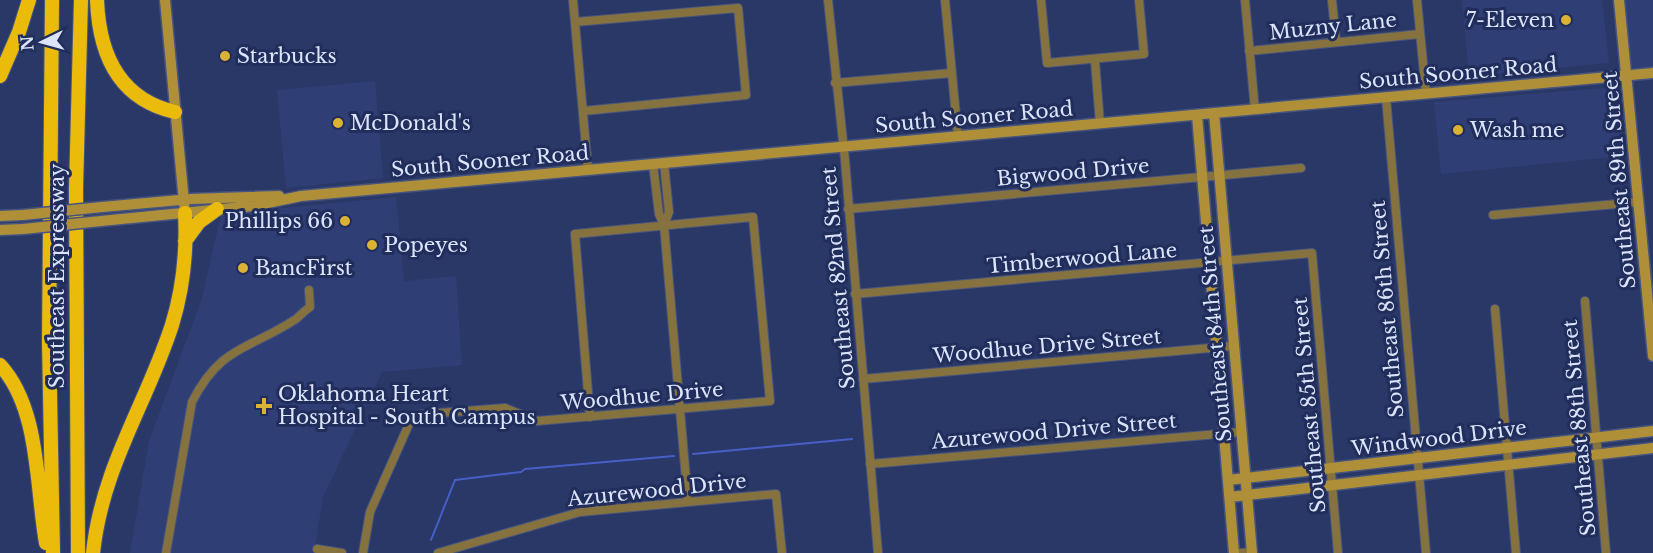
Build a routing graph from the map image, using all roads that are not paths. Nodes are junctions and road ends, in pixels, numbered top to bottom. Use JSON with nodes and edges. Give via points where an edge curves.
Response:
{"nodes":[{"id":1,"x":29,"y":0,"type":"edge"},
{"id":2,"x":52,"y":0,"type":"edge"},
{"id":3,"x":81,"y":0,"type":"edge"},
{"id":4,"x":97,"y":0,"type":"edge"},
{"id":5,"x":165,"y":0,"type":"edge"},
{"id":6,"x":573,"y":0,"type":"edge"},
{"id":7,"x":828,"y":0,"type":"edge"},
{"id":8,"x":945,"y":0,"type":"edge"},
{"id":9,"x":1041,"y":0,"type":"edge"},
{"id":10,"x":1139,"y":0,"type":"edge"},
{"id":11,"x":1245,"y":0,"type":"edge"},
{"id":12,"x":1332,"y":0,"type":"edge"},
{"id":13,"x":1418,"y":0,"type":"edge"},
{"id":14,"x":1619,"y":0,"type":"edge"},
{"id":15,"x":575,"y":22,"type":"junction"},
{"id":16,"x":1420,"y":34,"type":"junction"},
{"id":17,"x":1336,"y":41,"type":"junction"},
{"id":18,"x":1249,"y":51,"type":"junction"},
{"id":19,"x":1095,"y":61,"type":"junction"},
{"id":20,"x":952,"y":73,"type":"junction"},
{"id":21,"x":1653,"y":73,"type":"edge"},
{"id":22,"x":1627,"y":75,"type":"junction"},
{"id":23,"x":0,"y":76,"type":"edge"},
{"id":24,"x":836,"y":83,"type":"junction"},
{"id":25,"x":1426,"y":94,"type":"junction"},
{"id":26,"x":1386,"y":98,"type":"junction"},
{"id":27,"x":1255,"y":110,"type":"junction"},
{"id":28,"x":583,"y":111,"type":"junction"},
{"id":29,"x":175,"y":112,"type":"junction"},
{"id":30,"x":1214,"y":113,"type":"junction"},
{"id":31,"x":1197,"y":115,"type":"junction"},
{"id":32,"x":1100,"y":124,"type":"junction"},
{"id":33,"x":958,"y":136,"type":"junction"},
{"id":34,"x":842,"y":147,"type":"junction"},
{"id":35,"x":659,"y":163,"type":"junction"},
{"id":36,"x":1301,"y":168,"type":"dead end"},
{"id":37,"x":588,"y":170,"type":"junction"},
{"id":38,"x":1220,"y":176,"type":"junction"},
{"id":39,"x":1202,"y":177,"type":"junction"},
{"id":40,"x":298,"y":196,"type":"junction"},
{"id":41,"x":1639,"y":202,"type":"junction"},
{"id":42,"x":185,"y":206,"type":"junction"},
{"id":43,"x":217,"y":209,"type":"junction"},
{"id":44,"x":848,"y":209,"type":"junction"},
{"id":45,"x":1493,"y":215,"type":"dead end"},
{"id":46,"x":0,"y":216,"type":"edge"},
{"id":47,"x":664,"y":225,"type":"junction"},
{"id":48,"x":0,"y":230,"type":"edge"},
{"id":49,"x":186,"y":241,"type":"junction"},
{"id":50,"x":1312,"y":253,"type":"joint"},
{"id":51,"x":1227,"y":261,"type":"junction"},
{"id":52,"x":1210,"y":263,"type":"junction"},
{"id":53,"x":309,"y":290,"type":"dead end"},
{"id":54,"x":855,"y":294,"type":"junction"},
{"id":55,"x":1585,"y":301,"type":"dead end"},
{"id":56,"x":1495,"y":309,"type":"dead end"},
{"id":57,"x":1233,"y":346,"type":"junction"},
{"id":58,"x":1216,"y":348,"type":"junction"},
{"id":59,"x":1653,"y":356,"type":"edge"},
{"id":60,"x":0,"y":365,"type":"edge"},
{"id":61,"x":863,"y":379,"type":"junction"},
{"id":62,"x":680,"y":409,"type":"junction"},
{"id":63,"x":590,"y":417,"type":"junction"},
{"id":64,"x":1653,"y":431,"type":"edge"},
{"id":65,"x":1241,"y":432,"type":"junction"},
{"id":66,"x":1224,"y":433,"type":"junction"},
{"id":67,"x":1596,"y":437,"type":"junction"},
{"id":68,"x":1506,"y":448,"type":"junction"},
{"id":69,"x":1653,"y":448,"type":"edge"},
{"id":70,"x":1598,"y":454,"type":"junction"},
{"id":71,"x":1417,"y":458,"type":"junction"},
{"id":72,"x":870,"y":464,"type":"junction"},
{"id":73,"x":1508,"y":465,"type":"junction"},
{"id":74,"x":1331,"y":468,"type":"junction"},
{"id":75,"x":1419,"y":476,"type":"junction"},
{"id":76,"x":1245,"y":478,"type":"junction"},
{"id":77,"x":1228,"y":480,"type":"junction"},
{"id":78,"x":1332,"y":485,"type":"junction"},
{"id":79,"x":1247,"y":495,"type":"junction"},
{"id":80,"x":1230,"y":497,"type":"junction"},
{"id":81,"x":688,"y":502,"type":"junction"},
{"id":82,"x":317,"y":549,"type":"dead end"},
{"id":83,"x":48,"y":553,"type":"edge"},
{"id":84,"x":53,"y":553,"type":"edge"},
{"id":85,"x":78,"y":553,"type":"edge"},
{"id":86,"x":93,"y":553,"type":"edge"},
{"id":87,"x":166,"y":553,"type":"edge"},
{"id":88,"x":342,"y":553,"type":"edge"},
{"id":89,"x":363,"y":553,"type":"edge"},
{"id":90,"x":438,"y":553,"type":"edge"},
{"id":91,"x":782,"y":553,"type":"edge"},
{"id":92,"x":878,"y":553,"type":"edge"},
{"id":93,"x":1234,"y":553,"type":"edge"},
{"id":94,"x":1248,"y":553,"type":"edge"},
{"id":95,"x":1338,"y":553,"type":"edge"},
{"id":96,"x":1426,"y":553,"type":"edge"},
{"id":97,"x":1516,"y":553,"type":"edge"},
{"id":98,"x":1606,"y":553,"type":"edge"}],
"edges":[{"from":1,"to":23,"type":"highway"},
{"from":2,"to":84,"type":"highway","name":"Southeast Expressway","via":[[49,341]]},
{"from":3,"to":85,"type":"highway","name":"Southeast Expressway","via":[[76,232]]},
{"from":4,"to":29,"type":"highway","via":[[100,35],[114,69],[147,102]]},
{"from":5,"to":29,"type":"street"},
{"from":6,"to":15,"type":"street"},
{"from":7,"to":24,"type":"street","name":"Southeast 82nd Street"},
{"from":8,"to":20,"type":"street"},
{"from":9,"to":19,"type":"street","via":[[1047,63]]},
{"from":10,"to":19,"type":"street","via":[[1144,54]]},
{"from":11,"to":18,"type":"street"},
{"from":12,"to":17,"type":"street"},
{"from":13,"to":16,"type":"street"},
{"from":14,"to":22,"type":"street","name":"Southeast 89th Street"},
{"from":15,"to":28,"type":"street"},
{"from":15,"to":28,"type":"street","via":[[738,8],[746,95]]},
{"from":16,"to":17,"type":"street","name":"Muzny Lane"},
{"from":16,"to":25,"type":"street"},
{"from":17,"to":18,"type":"street","name":"Muzny Lane"},
{"from":18,"to":27,"type":"street"},
{"from":19,"to":32,"type":"street"},
{"from":20,"to":24,"type":"street"},
{"from":20,"to":33,"type":"street"},
{"from":21,"to":22,"type":"street","name":"South Sooner Road"},
{"from":22,"to":25,"type":"street","name":"South Sooner Road"},
{"from":22,"to":41,"type":"street","name":"Southeast 89th Street"},
{"from":24,"to":34,"type":"street","name":"Southeast 82nd Street"},
{"from":25,"to":26,"type":"street","name":"South Sooner Road"},
{"from":26,"to":27,"type":"street","name":"South Sooner Road"},
{"from":26,"to":71,"type":"street","name":"Southeast 86th Street"},
{"from":27,"to":30,"type":"street","name":"South Sooner Road"},
{"from":28,"to":37,"type":"street"},
{"from":29,"to":42,"type":"street"},
{"from":30,"to":31,"type":"street","name":"South Sooner Road"},
{"from":30,"to":38,"type":"street","name":"Southeast 84th Street"},
{"from":31,"to":32,"type":"street","name":"South Sooner Road"},
{"from":31,"to":39,"type":"street","name":"Southeast 84th Street"},
{"from":32,"to":33,"type":"street","name":"South Sooner Road"},
{"from":33,"to":34,"type":"street","name":"South Sooner Road"},
{"from":34,"to":35,"type":"street","name":"South Sooner Road"},
{"from":34,"to":44,"type":"street","name":"Southeast 82nd Street"},
{"from":35,"to":37,"type":"street","name":"South Sooner Road"},
{"from":35,"to":47,"type":"street","via":[[658,214]]},
{"from":36,"to":38,"type":"street","name":"Bigwood Drive"},
{"from":37,"to":40,"type":"street","name":"South Sooner Road"},
{"from":38,"to":39,"type":"street","name":"Bigwood Drive"},
{"from":38,"to":51,"type":"street","name":"Southeast 84th Street"},
{"from":39,"to":44,"type":"street","name":"Bigwood Drive"},
{"from":39,"to":52,"type":"street","name":"Southeast 84th Street"},
{"from":40,"to":42,"type":"street","name":"South Sooner Road","via":[[251,195]]},
{"from":40,"to":43,"type":"street","name":"South Sooner Road"},
{"from":41,"to":45,"type":"street"},
{"from":41,"to":59,"type":"street","name":"Southeast 89th Street"},
{"from":42,"to":43,"type":"street","name":"South Sooner Road"},
{"from":42,"to":46,"type":"street","name":"South Sooner Road","bridge":true,"via":[[102,207]]},
{"from":42,"to":48,"type":"street","name":"South Sooner Road","bridge":true,"via":[[102,221]]},
{"from":42,"to":49,"type":"highway"},
{"from":43,"to":49,"type":"highway","via":[[200,222]]},
{"from":44,"to":54,"type":"street","name":"Southeast 82nd Street"},
{"from":47,"to":62,"type":"street"},
{"from":47,"to":62,"type":"street","name":"Woodhue Drive","via":[[753,218],[770,401]]},
{"from":47,"to":63,"type":"street","via":[[575,234]]},
{"from":49,"to":86,"type":"highway","via":[[175,314],[110,473]]},
{"from":50,"to":51,"type":"street","name":"Timberwood Lane"},
{"from":50,"to":74,"type":"street","name":"Southeast 85th Street"},
{"from":51,"to":52,"type":"street","name":"Timberwood Lane"},
{"from":51,"to":57,"type":"street","name":"Southeast 84th Street"},
{"from":52,"to":54,"type":"street","name":"Timberwood Lane"},
{"from":52,"to":58,"type":"street","name":"Southeast 84th Street"},
{"from":53,"to":87,"type":"street","via":[[310,307],[295,320],[230,354],[211,370],[200,387],[192,402]]},
{"from":54,"to":61,"type":"street","name":"Southeast 82nd Street"},
{"from":55,"to":67,"type":"street","name":"Southeast 88th Street"},
{"from":56,"to":68,"type":"street"},
{"from":57,"to":58,"type":"street","name":"Woodhue Drive Street"},
{"from":57,"to":65,"type":"street","name":"Southeast 84th Street"},
{"from":58,"to":61,"type":"street","name":"Woodhue Drive Street"},
{"from":58,"to":66,"type":"street","name":"Southeast 84th Street"},
{"from":60,"to":83,"type":"highway","via":[[18,390],[27,414]]},
{"from":61,"to":72,"type":"street","name":"Southeast 82nd Street"},
{"from":62,"to":63,"type":"street","name":"Woodhue Drive"},
{"from":62,"to":81,"type":"street"},
{"from":63,"to":89,"type":"street","name":"Woodhue Drive","via":[[537,421],[505,408],[413,415],[370,512]]},
{"from":64,"to":67,"type":"street","name":"Windwood Drive"},
{"from":65,"to":66,"type":"street","name":"Azurewood Drive Street"},
{"from":65,"to":76,"type":"street","name":"Southeast 84th Street"},
{"from":66,"to":72,"type":"street","name":"Azurewood Drive Street"},
{"from":66,"to":77,"type":"street","name":"Southeast 84th Street"},
{"from":67,"to":68,"type":"street","name":"Windwood Drive"},
{"from":67,"to":70,"type":"street","name":"Southeast 88th Street"},
{"from":68,"to":71,"type":"street","name":"Windwood Drive"},
{"from":68,"to":73,"type":"street"},
{"from":69,"to":70,"type":"street","name":"Windwood Drive"},
{"from":70,"to":73,"type":"street","name":"Windwood Drive"},
{"from":70,"to":98,"type":"street","name":"Southeast 88th Street"},
{"from":71,"to":74,"type":"street","name":"Windwood Drive"},
{"from":71,"to":75,"type":"street","name":"Southeast 86th Street"},
{"from":72,"to":92,"type":"street","name":"Southeast 82nd Street"},
{"from":73,"to":75,"type":"street","name":"Windwood Drive"},
{"from":73,"to":97,"type":"street"},
{"from":74,"to":76,"type":"street","name":"Windwood Drive"},
{"from":74,"to":78,"type":"street","name":"Southeast 85th Street"},
{"from":75,"to":78,"type":"street","name":"Windwood Drive"},
{"from":75,"to":96,"type":"street","name":"Southeast 86th Street"},
{"from":76,"to":77,"type":"street","name":"Windwood Drive"},
{"from":76,"to":79,"type":"street","name":"Southeast 84th Street"},
{"from":77,"to":80,"type":"street","name":"Southeast 84th Street"},
{"from":78,"to":79,"type":"street","name":"Windwood Drive"},
{"from":78,"to":95,"type":"street","name":"Southeast 85th Street"},
{"from":79,"to":80,"type":"street","name":"Windwood Drive"},
{"from":79,"to":94,"type":"street","name":"Southeast 84th Street"},
{"from":80,"to":93,"type":"street","name":"Southeast 84th Street"},
{"from":81,"to":90,"type":"street","name":"Azurewood Drive","via":[[580,512]]},
{"from":81,"to":91,"type":"street","name":"Azurewood Drive","via":[[776,494]]},
{"from":82,"to":88,"type":"street"}]}
